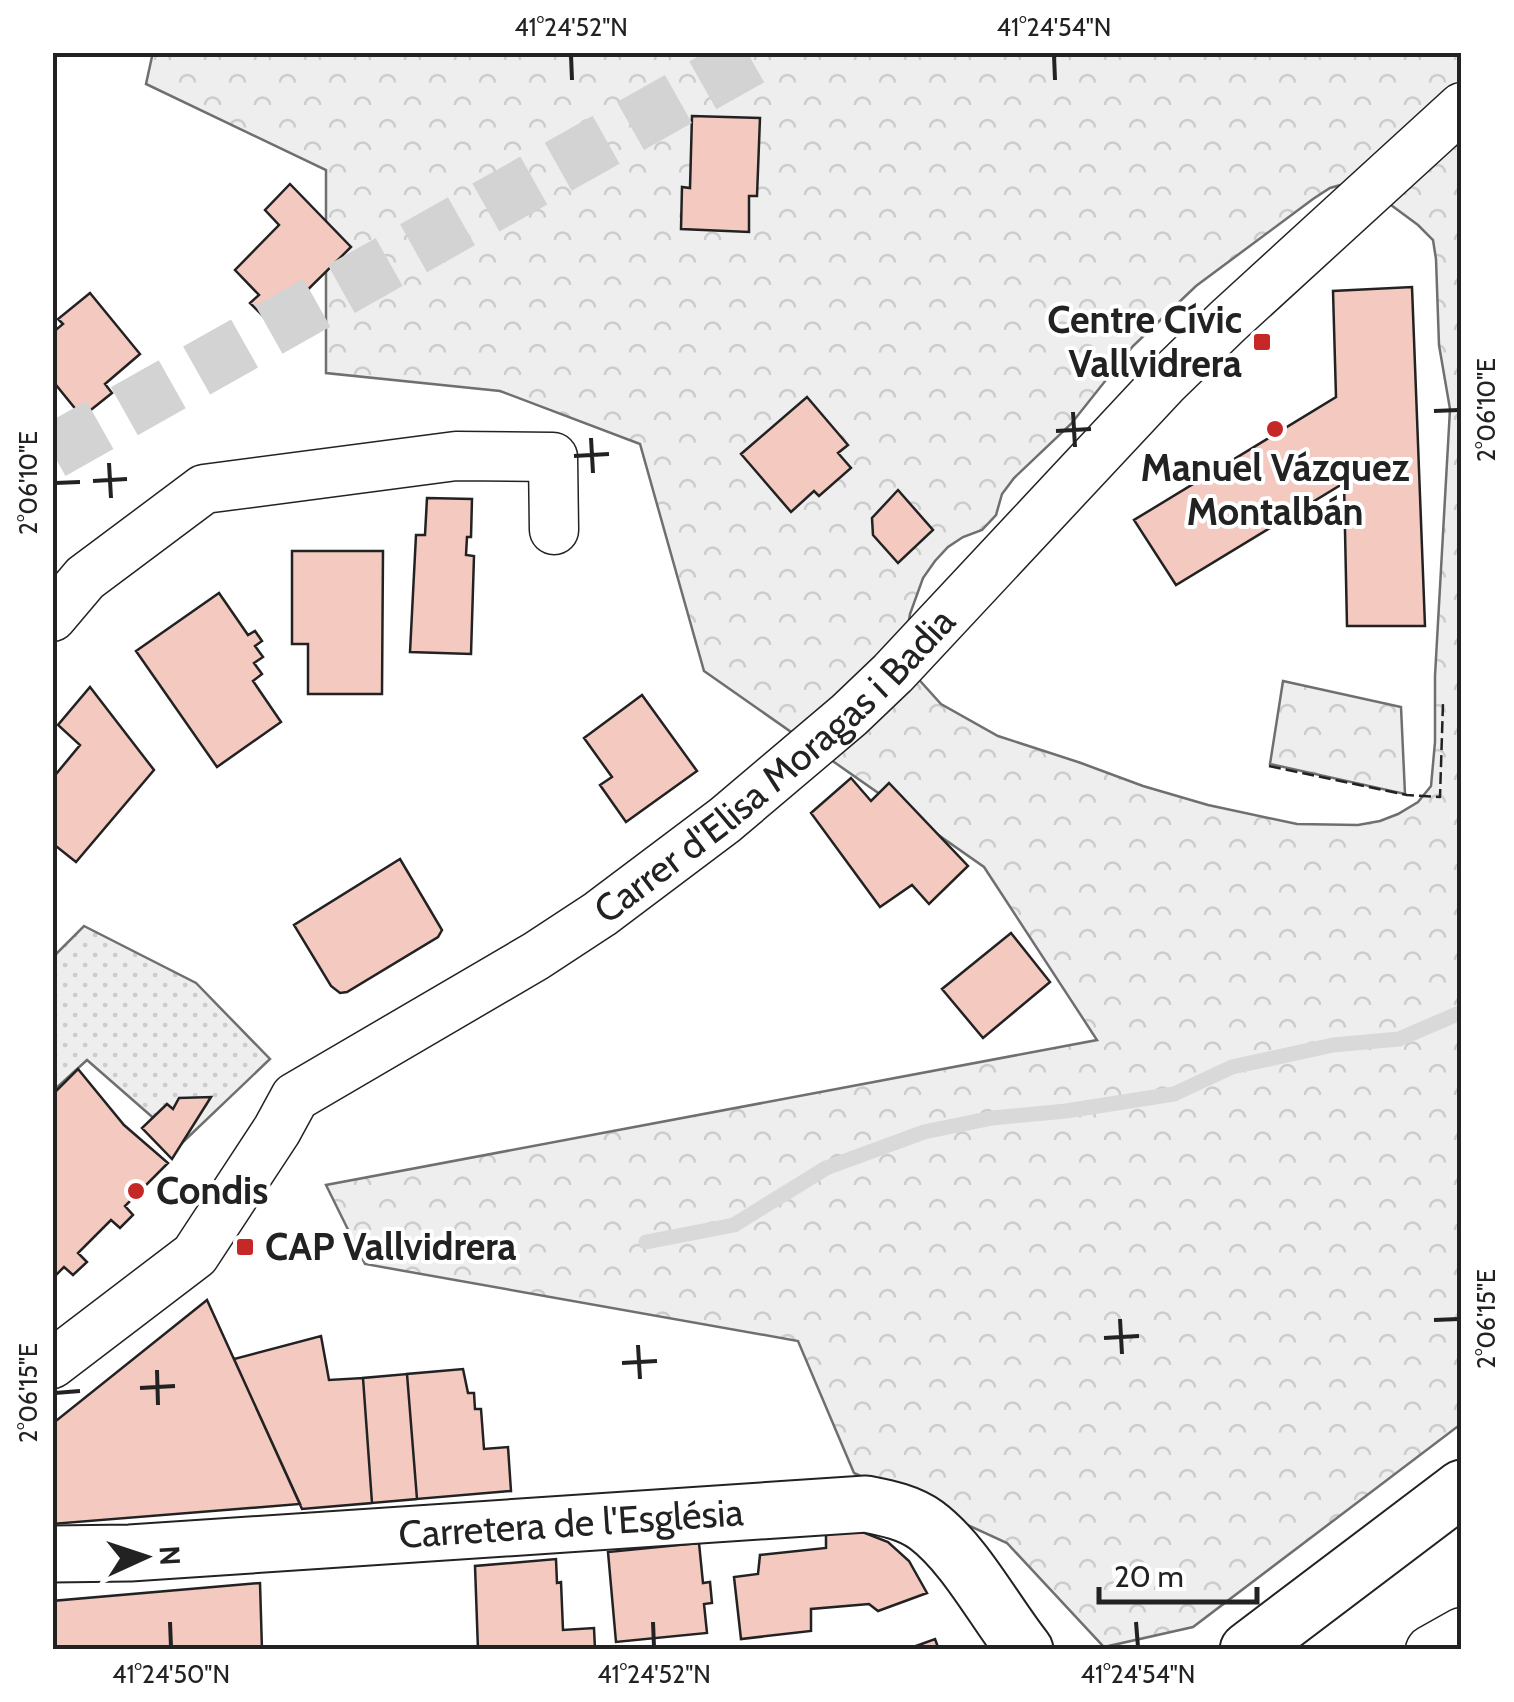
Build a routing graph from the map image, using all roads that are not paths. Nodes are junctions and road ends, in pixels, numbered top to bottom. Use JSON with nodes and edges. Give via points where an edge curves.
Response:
{"nodes":[{"id":1,"x":1462,"y":107,"type":"edge"},
{"id":2,"x":554,"y":530,"type":"dead end"},
{"id":3,"x":52,"y":617,"type":"edge"},
{"id":4,"x":52,"y":1364,"type":"edge"},
{"id":5,"x":1462,"y":1488,"type":"edge"},
{"id":6,"x":52,"y":1554,"type":"edge"},
{"id":7,"x":1462,"y":1632,"type":"edge"},
{"id":8,"x":1005,"y":1637,"type":"edge"},
{"id":9,"x":1248,"y":1650,"type":"edge"},
{"id":10,"x":1430,"y":1650,"type":"edge"}],
"edges":[{"from":1,"to":4,"type":"street","name":"Carrer d'Elisa Moragas i Badia","via":[[1177,371],[850,715],[600,914],[294,1098],[195,1255]]},
{"from":2,"to":3,"type":"street","via":[[553,457],[456,456],[204,489],[85,578]]},
{"from":5,"to":9,"type":"main road"},
{"from":6,"to":8,"type":"main road","name":"Carretera de l'Església","via":[[866,1504],[925,1524],[950,1547]]},
{"from":7,"to":10,"type":"street"}]}
